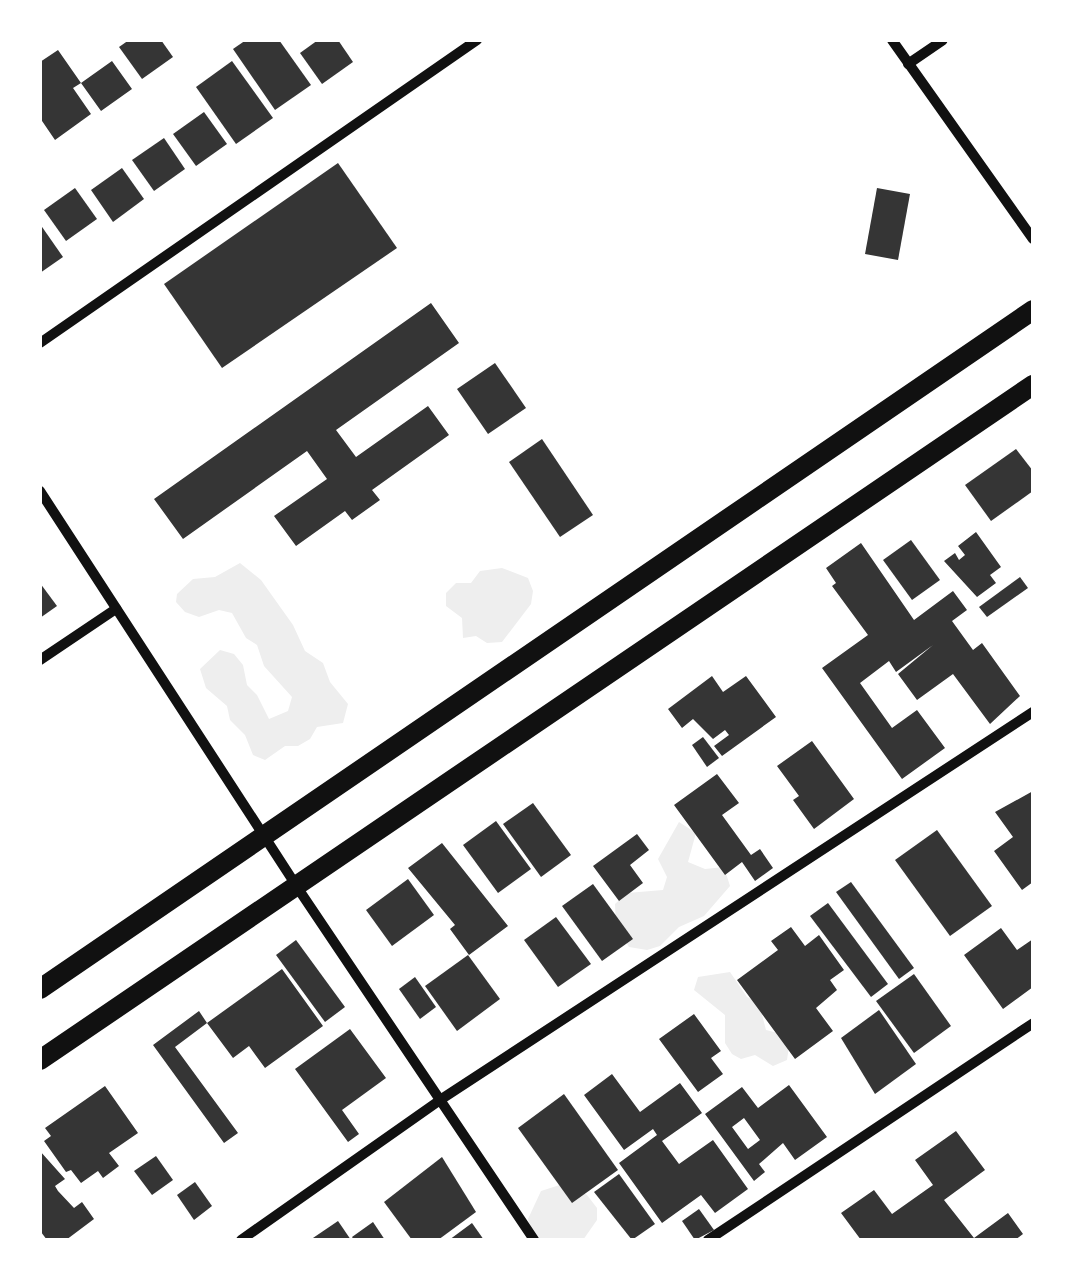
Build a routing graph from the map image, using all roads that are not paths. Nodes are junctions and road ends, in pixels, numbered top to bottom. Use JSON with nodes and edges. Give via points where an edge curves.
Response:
{"nodes":[{"id":1,"x":477,"y":40,"type":"edge"},
{"id":2,"x":892,"y":40,"type":"edge"},
{"id":3,"x":944,"y":40,"type":"edge"},
{"id":4,"x":908,"y":64,"type":"junction"},
{"id":5,"x":1033,"y":239,"type":"edge"},
{"id":6,"x":1033,"y":310,"type":"edge"},
{"id":7,"x":40,"y":342,"type":"edge"},
{"id":8,"x":1033,"y":386,"type":"edge"},
{"id":9,"x":40,"y":491,"type":"edge"},
{"id":10,"x":116,"y":609,"type":"junction"},
{"id":11,"x":40,"y":660,"type":"edge"},
{"id":12,"x":1033,"y":712,"type":"edge"},
{"id":13,"x":266,"y":839,"type":"junction"},
{"id":14,"x":297,"y":887,"type":"junction"},
{"id":15,"x":40,"y":990,"type":"edge"},
{"id":16,"x":1033,"y":1022,"type":"edge"},
{"id":17,"x":40,"y":1060,"type":"edge"},
{"id":18,"x":440,"y":1100,"type":"junction"},
{"id":19,"x":241,"y":1240,"type":"edge"},
{"id":20,"x":534,"y":1240,"type":"edge"},
{"id":21,"x":708,"y":1240,"type":"edge"}],
"edges":[{"from":1,"to":7,"type":"street"},
{"from":2,"to":4,"type":"street"},
{"from":3,"to":4,"type":"street"},
{"from":4,"to":5,"type":"street"},
{"from":6,"to":13,"type":"main road"},
{"from":8,"to":14,"type":"main road"},
{"from":9,"to":10,"type":"street"},
{"from":10,"to":11,"type":"street"},
{"from":10,"to":13,"type":"street"},
{"from":12,"to":18,"type":"street"},
{"from":13,"to":14,"type":"street"},
{"from":13,"to":15,"type":"main road"},
{"from":14,"to":17,"type":"main road"},
{"from":14,"to":18,"type":"street"},
{"from":16,"to":21,"type":"street"},
{"from":18,"to":19,"type":"street"},
{"from":18,"to":20,"type":"street"}]}
